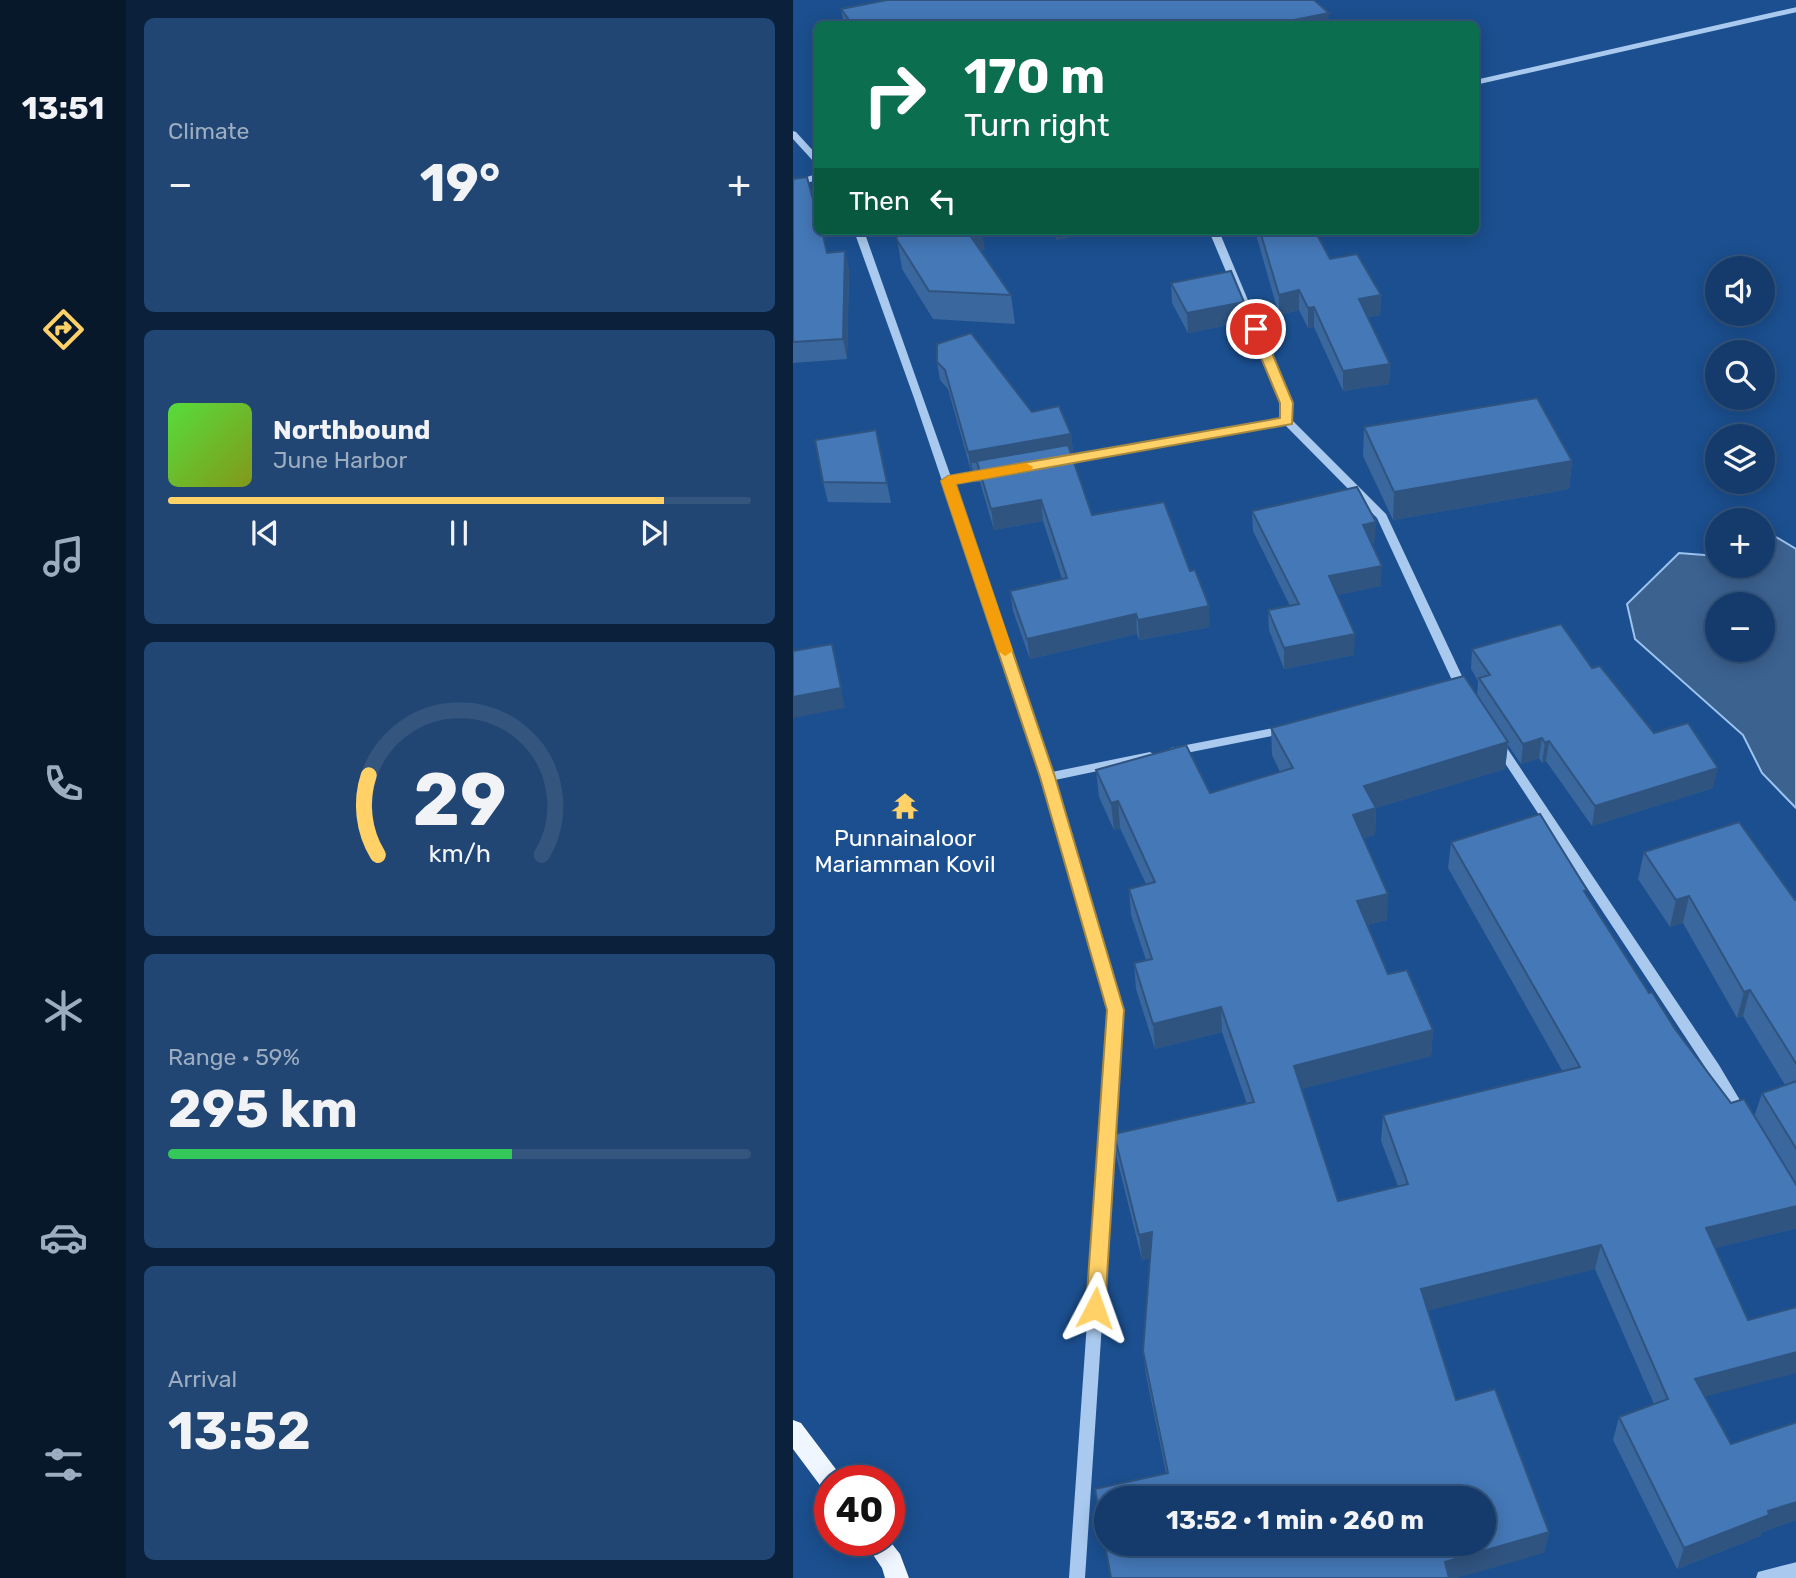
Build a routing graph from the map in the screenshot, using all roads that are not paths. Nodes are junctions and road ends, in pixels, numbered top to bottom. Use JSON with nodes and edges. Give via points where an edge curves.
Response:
{"nodes":[{"id":1,"x":1796,"y":9,"type":"edge"},
{"id":2,"x":1479,"y":82,"type":"edge"},
{"id":3,"x":793,"y":134,"type":"edge"},
{"id":4,"x":814,"y":157,"type":"edge"},
{"id":5,"x":814,"y":178,"type":"edge"},
{"id":6,"x":793,"y":184,"type":"edge"},
{"id":7,"x":860,"y":235,"type":"edge"},
{"id":8,"x":1216,"y":235,"type":"edge"},
{"id":9,"x":1287,"y":421,"type":"junction"},
{"id":10,"x":1043,"y":464,"type":"edge"},
{"id":11,"x":1002,"y":471,"type":"edge"},
{"id":12,"x":948,"y":481,"type":"junction"},
{"id":13,"x":1463,"y":699,"type":"edge"},
{"id":14,"x":1303,"y":726,"type":"edge"},
{"id":15,"x":1487,"y":728,"type":"edge"},
{"id":16,"x":1047,"y":777,"type":"junction"},
{"id":17,"x":1749,"y":1127,"type":"edge"},
{"id":18,"x":793,"y":1431,"type":"edge"},
{"id":19,"x":819,"y":1465,"type":"edge"},
{"id":20,"x":887,"y":1556,"type":"edge"},
{"id":21,"x":1796,"y":1570,"type":"edge"},
{"id":22,"x":897,"y":1578,"type":"edge"},
{"id":23,"x":1077,"y":1578,"type":"edge"},
{"id":24,"x":1764,"y":1578,"type":"edge"}],
"edges":[{"from":1,"to":2,"type":"street"},
{"from":3,"to":4,"type":"street"},
{"from":5,"to":6,"type":"street"},
{"from":7,"to":12,"type":"street"},
{"from":8,"to":9,"type":"street","via":[[1286,403]]},
{"from":9,"to":10,"type":"street"},
{"from":9,"to":13,"type":"street","via":[[1382,516]]},
{"from":11,"to":12,"type":"street"},
{"from":12,"to":16,"type":"street"},
{"from":14,"to":16,"type":"street"},
{"from":15,"to":17,"type":"street"},
{"from":16,"to":23,"type":"street","via":[[1116,1010]]},
{"from":18,"to":19,"type":"main road"},
{"from":20,"to":22,"type":"main road"},
{"from":21,"to":24,"type":"street"}]}
